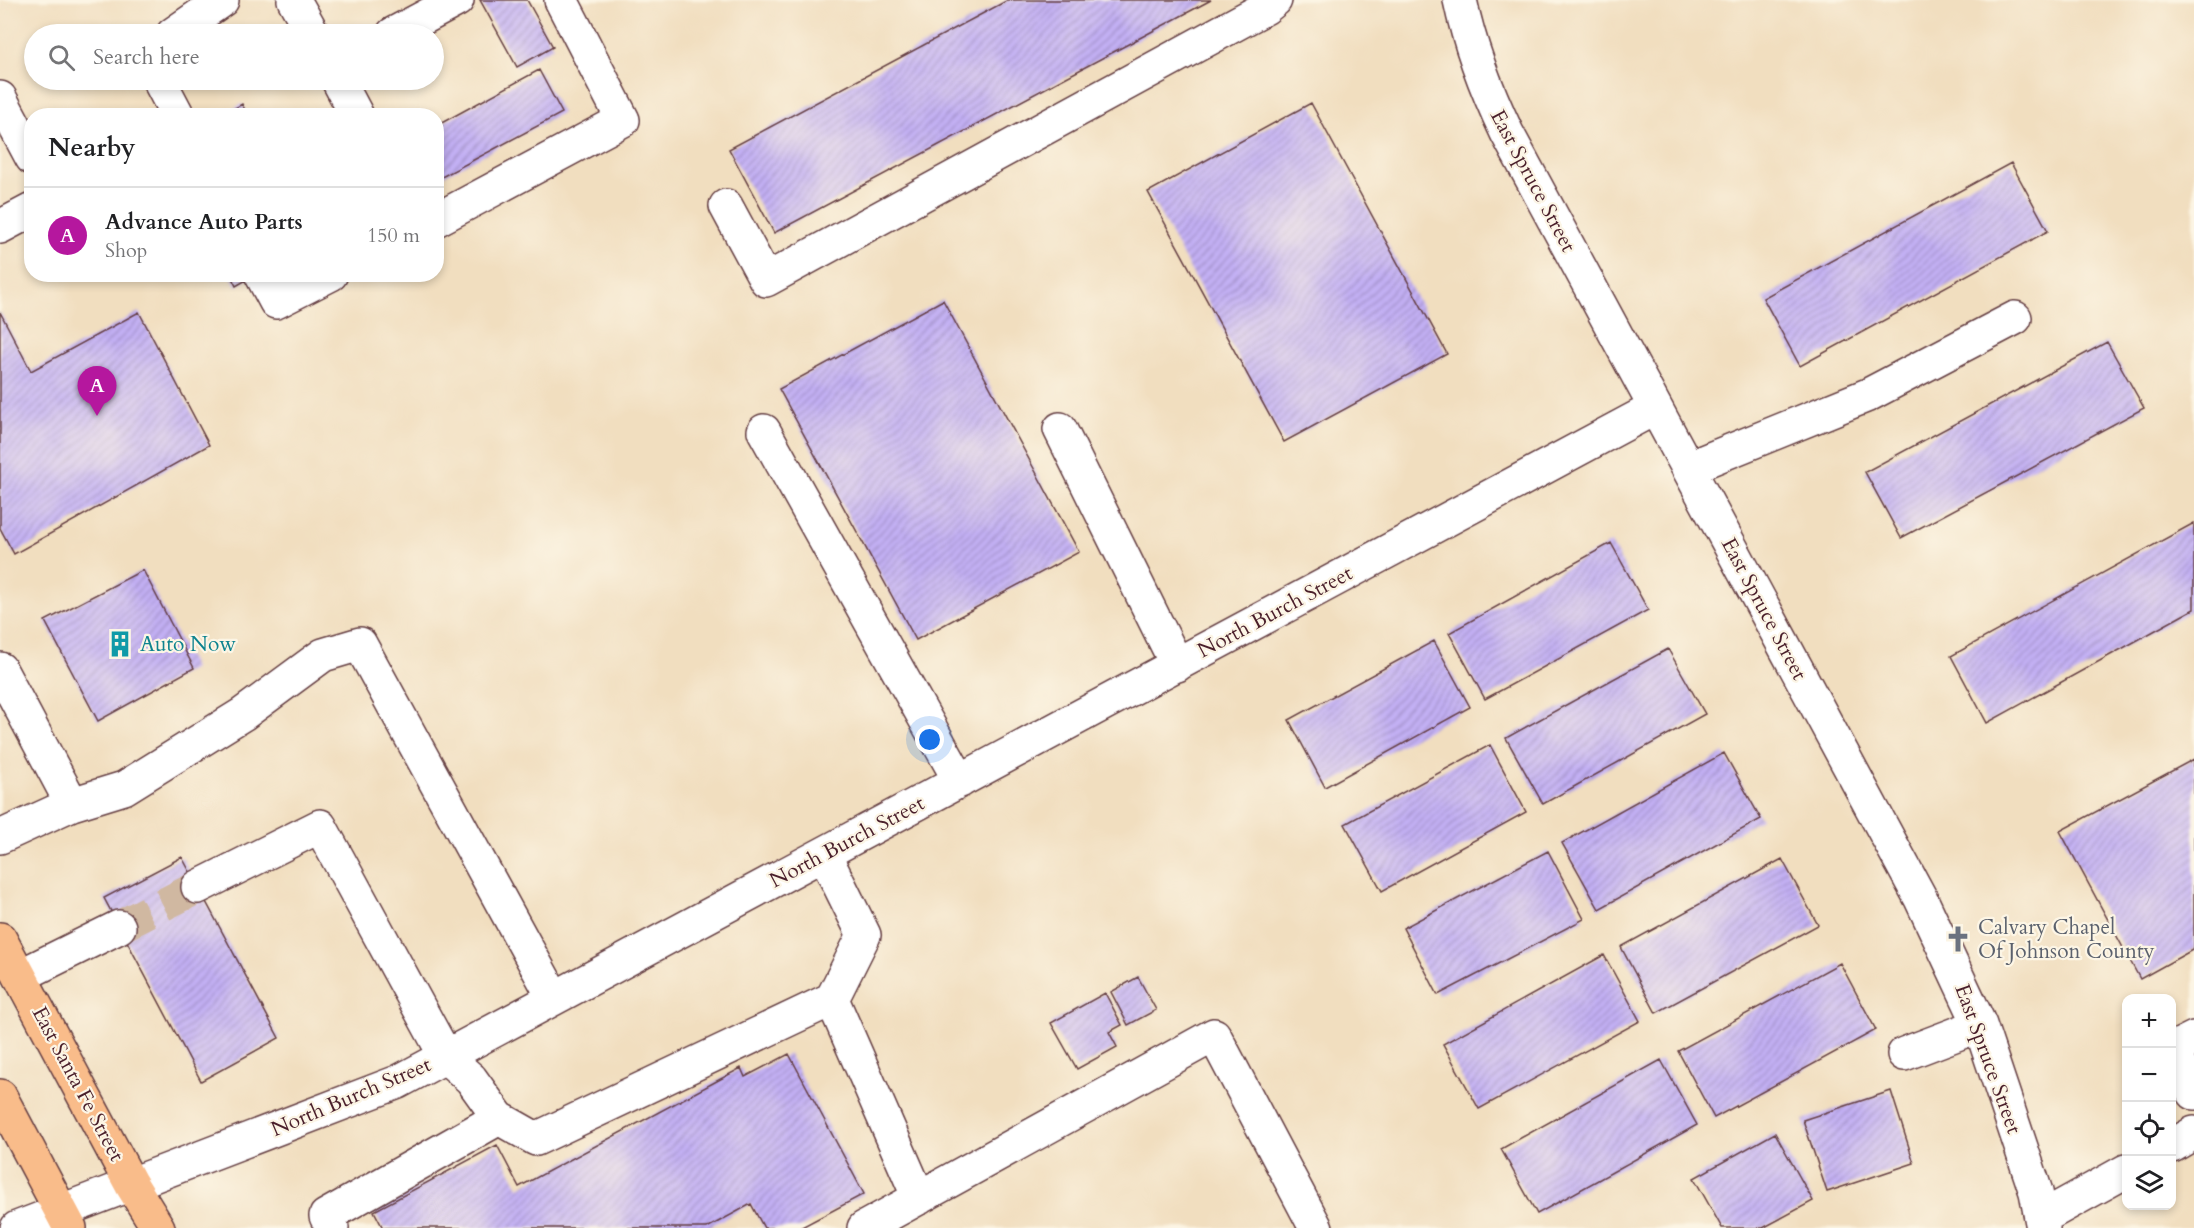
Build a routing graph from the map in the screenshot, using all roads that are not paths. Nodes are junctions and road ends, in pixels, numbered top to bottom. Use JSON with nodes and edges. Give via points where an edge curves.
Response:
{"nodes":[{"id":1,"x":222,"y":0,"type":"edge"},
{"id":2,"x":294,"y":0,"type":"edge"},
{"id":3,"x":457,"y":0,"type":"edge"},
{"id":4,"x":561,"y":0,"type":"edge"},
{"id":5,"x":1275,"y":0,"type":"edge"},
{"id":6,"x":1460,"y":0,"type":"edge"},
{"id":7,"x":187,"y":24,"type":"edge"},
{"id":8,"x":307,"y":24,"type":"edge"},
{"id":9,"x":412,"y":24,"type":"edge"},
{"id":10,"x":164,"y":90,"type":"edge"},
{"id":11,"x":343,"y":90,"type":"edge"},
{"id":12,"x":0,"y":98,"type":"edge"},
{"id":13,"x":174,"y":108,"type":"edge"},
{"id":14,"x":353,"y":108,"type":"edge"},
{"id":15,"x":24,"y":143,"type":"edge"},
{"id":16,"x":726,"y":206,"type":"dead end"},
{"id":17,"x":24,"y":214,"type":"edge"},
{"id":18,"x":444,"y":216,"type":"edge"},
{"id":19,"x":0,"y":227,"type":"edge"},
{"id":20,"x":265,"y":282,"type":"edge"},
{"id":21,"x":315,"y":282,"type":"edge"},
{"id":22,"x":2015,"y":318,"type":"dead end"},
{"id":23,"x":1655,"y":408,"type":"junction"},
{"id":24,"x":1060,"y":429,"type":"dead end"},
{"id":25,"x":764,"y":431,"type":"dead end"},
{"id":26,"x":1688,"y":468,"type":"junction"},
{"id":27,"x":1177,"y":665,"type":"junction"},
{"id":28,"x":0,"y":669,"type":"edge"},
{"id":29,"x":960,"y":781,"type":"junction"},
{"id":30,"x":72,"y":804,"type":"junction"},
{"id":31,"x":0,"y":837,"type":"edge"},
{"id":32,"x":824,"y":854,"type":"junction"},
{"id":33,"x":198,"y":887,"type":"tunnel mouth"},
{"id":34,"x":119,"y":927,"type":"tunnel mouth"},
{"id":35,"x":0,"y":939,"type":"edge"},
{"id":36,"x":20,"y":976,"type":"junction"},
{"id":37,"x":554,"y":998,"type":"junction"},
{"id":38,"x":832,"y":999,"type":"junction"},
{"id":39,"x":1980,"y":1025,"type":"junction"},
{"id":40,"x":2194,"y":1038,"type":"edge"},
{"id":41,"x":1904,"y":1054,"type":"dead end"},
{"id":42,"x":446,"y":1057,"type":"junction"},
{"id":43,"x":2194,"y":1093,"type":"edge"},
{"id":44,"x":0,"y":1096,"type":"edge"},
{"id":45,"x":499,"y":1118,"type":"junction"},
{"id":46,"x":2194,"y":1133,"type":"edge"},
{"id":47,"x":2176,"y":1144,"type":"edge"},
{"id":48,"x":2122,"y":1174,"type":"edge"},
{"id":49,"x":131,"y":1184,"type":"junction"},
{"id":50,"x":919,"y":1198,"type":"junction"},
{"id":51,"x":66,"y":1220,"type":"edge"},
{"id":52,"x":2042,"y":1223,"type":"edge"},
{"id":53,"x":17,"y":1228,"type":"edge"},
{"id":54,"x":158,"y":1228,"type":"edge"},
{"id":55,"x":332,"y":1228,"type":"edge"},
{"id":56,"x":864,"y":1228,"type":"edge"},
{"id":57,"x":1316,"y":1228,"type":"edge"}],
"edges":[{"from":1,"to":7,"type":"street"},
{"from":2,"to":8,"type":"street"},
{"from":3,"to":9,"type":"street"},
{"from":4,"to":18,"type":"street","via":[[623,120]]},
{"from":5,"to":16,"type":"street","via":[[766,280]]},
{"from":6,"to":23,"type":"street","name":"East Spruce Street","via":[[1468,39],[1507,134]]},
{"from":10,"to":13,"type":"street"},
{"from":11,"to":14,"type":"street"},
{"from":12,"to":15,"type":"street"},
{"from":17,"to":19,"type":"street"},
{"from":20,"to":21,"type":"street","via":[[276,302]]},
{"from":22,"to":26,"type":"street","via":[[1868,395]]},
{"from":23,"to":26,"type":"street","name":"East Spruce Street"},
{"from":23,"to":27,"type":"street","name":"North Burch Street"},
{"from":24,"to":27,"type":"street"},
{"from":25,"to":29,"type":"street"},
{"from":26,"to":39,"type":"street","name":"East Spruce Street","via":[[1921,899]]},
{"from":27,"to":29,"type":"street","name":"North Burch Street"},
{"from":28,"to":30,"type":"street"},
{"from":29,"to":32,"type":"street","name":"North Burch Street"},
{"from":30,"to":31,"type":"street"},
{"from":30,"to":37,"type":"street","via":[[124,788],[243,714],[323,655],[360,644]]},
{"from":32,"to":37,"type":"street","name":"North Burch Street"},
{"from":32,"to":38,"type":"street","via":[[864,935]]},
{"from":33,"to":42,"type":"street","via":[[320,826]]},
{"from":34,"to":36,"type":"street"},
{"from":35,"to":36,"type":"main road","name":"East Santa Fe Street"},
{"from":36,"to":49,"type":"main road","name":"East Santa Fe Street"},
{"from":37,"to":42,"type":"street","name":"North Burch Street"},
{"from":38,"to":45,"type":"street","via":[[536,1139]]},
{"from":38,"to":50,"type":"street"},
{"from":39,"to":41,"type":"street"},
{"from":39,"to":52,"type":"street","name":"East Spruce Street","via":[[2036,1192]]},
{"from":40,"to":43,"type":"street","via":[[2180,1045],[2177,1061]]},
{"from":42,"to":45,"type":"street","via":[[471,1079]]},
{"from":42,"to":49,"type":"street","name":"North Burch Street","via":[[398,1082]]},
{"from":44,"to":51,"type":"main road"},
{"from":45,"to":55,"type":"street","via":[[326,1216]]},
{"from":46,"to":47,"type":"street"},
{"from":48,"to":52,"type":"street"},
{"from":49,"to":51,"type":"street","name":"North Burch Street"},
{"from":49,"to":54,"type":"main road","name":"East Santa Fe Street"},
{"from":50,"to":56,"type":"street"},
{"from":50,"to":57,"type":"street","via":[[1214,1035]]},
{"from":51,"to":53,"type":"street","name":"North Burch Street"}]}
